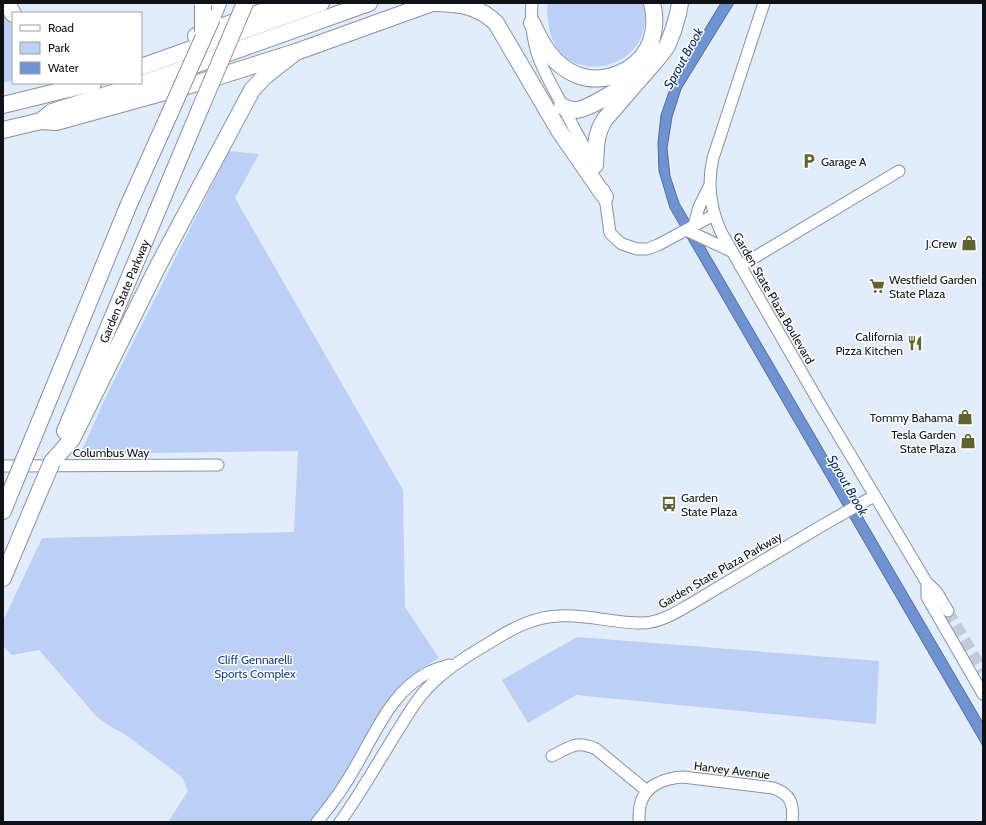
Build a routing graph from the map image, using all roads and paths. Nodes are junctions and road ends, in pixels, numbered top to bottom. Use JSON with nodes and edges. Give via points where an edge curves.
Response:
{"nodes":[{"id":1,"x":7,"y":3,"type":"edge"},
{"id":2,"x":245,"y":3,"type":"edge"},
{"id":3,"x":286,"y":3,"type":"edge"},
{"id":4,"x":321,"y":3,"type":"edge"},
{"id":5,"x":369,"y":3,"type":"edge"},
{"id":6,"x":432,"y":3,"type":"edge"},
{"id":7,"x":532,"y":3,"type":"edge"},
{"id":8,"x":652,"y":3,"type":"edge"},
{"id":9,"x":680,"y":3,"type":"edge"},
{"id":10,"x":764,"y":3,"type":"edge"},
{"id":11,"x":209,"y":8,"type":"edge"},
{"id":12,"x":12,"y":12,"type":"edge"},
{"id":13,"x":532,"y":23,"type":"junction"},
{"id":14,"x":296,"y":52,"type":"junction"},
{"id":15,"x":142,"y":58,"type":"edge"},
{"id":16,"x":642,"y":75,"type":"junction"},
{"id":17,"x":66,"y":84,"type":"edge"},
{"id":18,"x":89,"y":84,"type":"edge"},
{"id":19,"x":141,"y":84,"type":"edge"},
{"id":20,"x":142,"y":84,"type":"edge"},
{"id":21,"x":41,"y":96,"type":"junction"},
{"id":22,"x":3,"y":105,"type":"edge"},
{"id":23,"x":562,"y":106,"type":"junction"},
{"id":24,"x":41,"y":120,"type":"junction"},
{"id":25,"x":3,"y":130,"type":"edge"},
{"id":26,"x":595,"y":165,"type":"junction"},
{"id":27,"x":899,"y":171,"type":"dead end"},
{"id":28,"x":709,"y":186,"type":"junction"},
{"id":29,"x":605,"y":197,"type":"junction"},
{"id":30,"x":714,"y":215,"type":"junction"},
{"id":31,"x":690,"y":228,"type":"junction"},
{"id":32,"x":731,"y":251,"type":"junction"},
{"id":33,"x":740,"y":266,"type":"junction"},
{"id":34,"x":66,"y":439,"type":"junction"},
{"id":35,"x":218,"y":465,"type":"dead end"},
{"id":36,"x":3,"y":466,"type":"edge"},
{"id":37,"x":874,"y":496,"type":"junction"},
{"id":38,"x":3,"y":511,"type":"edge"},
{"id":39,"x":3,"y":578,"type":"edge"},
{"id":40,"x":927,"y":583,"type":"junction"},
{"id":41,"x":948,"y":611,"type":"tunnel mouth"},
{"id":42,"x":458,"y":662,"type":"junction"},
{"id":43,"x":983,"y":694,"type":"edge"},
{"id":44,"x":367,"y":746,"type":"junction"},
{"id":45,"x":382,"y":755,"type":"junction"},
{"id":46,"x":552,"y":756,"type":"dead end"},
{"id":47,"x":647,"y":791,"type":"junction"},
{"id":48,"x":317,"y":822,"type":"edge"},
{"id":49,"x":340,"y":822,"type":"edge"},
{"id":50,"x":639,"y":822,"type":"edge"},
{"id":51,"x":792,"y":822,"type":"edge"}],
"edges":[{"from":1,"to":12,"type":"highway"},
{"from":2,"to":34,"type":"highway","name":"Garden State Parkway","bridge":true},
{"from":3,"to":15,"type":"highway"},
{"from":4,"to":15,"type":"highway"},
{"from":5,"to":20,"type":"highway"},
{"from":6,"to":14,"type":"highway"},
{"from":6,"to":29,"type":"highway","via":[[476,8],[496,23],[560,132]]},
{"from":7,"to":13,"type":"street"},
{"from":8,"to":13,"type":"highway","via":[[654,28],[648,48],[627,70],[604,78],[587,78],[566,69],[542,46]]},
{"from":9,"to":16,"type":"highway","via":[[673,31],[666,46]]},
{"from":10,"to":28,"type":"street","name":"Garden State Plaza Boulevard","via":[[716,149]]},
{"from":11,"to":38,"type":"highway","bridge":true,"via":[[203,39],[129,204]]},
{"from":13,"to":23,"type":"street","via":[[540,63]]},
{"from":14,"to":24,"type":"highway","via":[[201,82],[56,122]]},
{"from":14,"to":34,"type":"highway","via":[[252,90]]},
{"from":16,"to":23,"type":"highway","via":[[582,109],[573,110]]},
{"from":16,"to":26,"type":"highway","via":[[599,127]]},
{"from":17,"to":21,"type":"highway"},
{"from":18,"to":21,"type":"highway"},
{"from":19,"to":24,"type":"highway","via":[[52,112]]},
{"from":21,"to":22,"type":"highway"},
{"from":23,"to":26,"type":"street"},
{"from":24,"to":25,"type":"highway"},
{"from":26,"to":29,"type":"street"},
{"from":27,"to":33,"type":"street"},
{"from":28,"to":30,"type":"street","name":"Garden State Plaza Boulevard"},
{"from":28,"to":31,"type":"street"},
{"from":29,"to":31,"type":"street","via":[[610,233],[622,244],[647,249]]},
{"from":30,"to":31,"type":"street"},
{"from":30,"to":32,"type":"street","name":"Garden State Plaza Boulevard"},
{"from":31,"to":32,"type":"street"},
{"from":32,"to":33,"type":"street","name":"Garden State Plaza Boulevard"},
{"from":33,"to":37,"type":"street","name":"Garden State Plaza Boulevard"},
{"from":34,"to":39,"type":"highway","bridge":true,"via":[[52,462]]},
{"from":35,"to":36,"type":"street","name":"Columbus Way"},
{"from":37,"to":40,"type":"street","name":"Garden State Plaza Boulevard"},
{"from":37,"to":42,"type":"street","name":"Garden State Plaza Parkway","via":[[689,606],[659,620],[645,623],[560,616],[543,618],[507,632]]},
{"from":40,"to":41,"type":"street","name":"Garden State Plaza Boulevard"},
{"from":40,"to":43,"type":"street","name":"Garden State Plaza Boulevard","via":[[927,597]]},
{"from":42,"to":44,"type":"street","name":"Garden State Plaza Parkway","via":[[430,672],[396,698]]},
{"from":42,"to":45,"type":"street","name":"Garden State Plaza Parkway","via":[[436,679],[410,710]]},
{"from":44,"to":45,"type":"street"},
{"from":44,"to":48,"type":"street","name":"Garden State Plaza Parkway"},
{"from":45,"to":49,"type":"street","name":"Garden State Plaza Parkway"},
{"from":46,"to":47,"type":"street","via":[[576,744],[587,745],[596,749]]},
{"from":47,"to":50,"type":"street","via":[[642,798]]},
{"from":47,"to":51,"type":"street","name":"Harvey Avenue","via":[[660,782],[683,777],[773,788],[780,790],[791,801]]}]}
